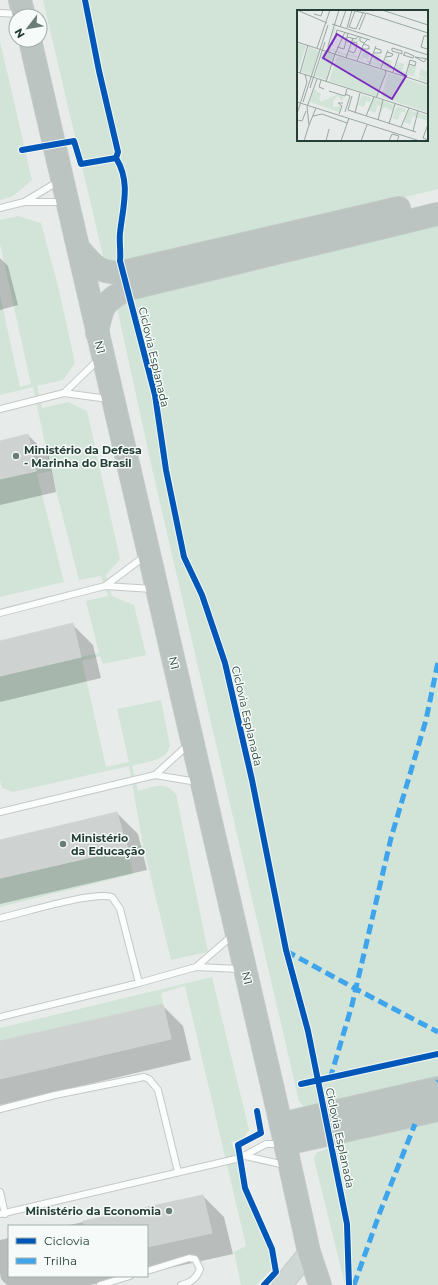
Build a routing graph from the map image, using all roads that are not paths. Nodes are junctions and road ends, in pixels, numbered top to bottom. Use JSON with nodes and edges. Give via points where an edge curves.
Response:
{"nodes":[{"id":1,"x":32,"y":48,"type":"edge"},
{"id":2,"x":62,"y":179,"type":"junction"},
{"id":3,"x":438,"y":199,"type":"edge"},
{"id":4,"x":24,"y":202,"type":"junction"},
{"id":5,"x":67,"y":202,"type":"junction"},
{"id":6,"x":0,"y":208,"type":"edge"},
{"id":7,"x":438,"y":214,"type":"edge"},
{"id":8,"x":79,"y":249,"type":"junction"},
{"id":9,"x":96,"y":333,"type":"junction"},
{"id":10,"x":102,"y":355,"type":"junction"},
{"id":11,"x":64,"y":393,"type":"junction"},
{"id":12,"x":113,"y":400,"type":"junction"},
{"id":13,"x":0,"y":409,"type":"edge"},
{"id":14,"x":148,"y":553,"type":"junction"},
{"id":15,"x":105,"y":586,"type":"junction"},
{"id":16,"x":157,"y":589,"type":"junction"},
{"id":17,"x":0,"y":613,"type":"edge"},
{"id":18,"x":192,"y":740,"type":"junction"},
{"id":19,"x":155,"y":775,"type":"junction"},
{"id":20,"x":202,"y":783,"type":"junction"},
{"id":21,"x":0,"y":812,"type":"edge"},
{"id":22,"x":0,"y":918,"type":"edge"},
{"id":23,"x":236,"y":932,"type":"junction"},
{"id":24,"x":196,"y":967,"type":"junction"},
{"id":25,"x":245,"y":969,"type":"junction"},
{"id":26,"x":139,"y":983,"type":"junction"},
{"id":27,"x":0,"y":1017,"type":"edge"},
{"id":28,"x":438,"y":1088,"type":"edge"},
{"id":29,"x":0,"y":1109,"type":"edge"},
{"id":30,"x":438,"y":1110,"type":"edge"},
{"id":31,"x":283,"y":1134,"type":"junction"},
{"id":32,"x":246,"y":1156,"type":"junction"},
{"id":33,"x":290,"y":1166,"type":"junction"},
{"id":34,"x":178,"y":1172,"type":"junction"},
{"id":35,"x":0,"y":1192,"type":"edge"},
{"id":36,"x":3,"y":1214,"type":"edge"},
{"id":37,"x":309,"y":1252,"type":"junction"},
{"id":38,"x":148,"y":1271,"type":"edge"},
{"id":39,"x":127,"y":1277,"type":"edge"},
{"id":40,"x":100,"y":1285,"type":"edge"},
{"id":41,"x":181,"y":1285,"type":"edge"},
{"id":42,"x":282,"y":1285,"type":"edge"},
{"id":43,"x":320,"y":1285,"type":"edge"}],
"edges":[{"from":1,"to":2,"type":"highway","name":"N1"},
{"from":2,"to":4,"type":"lane"},
{"from":2,"to":5,"type":"highway","name":"N1"},
{"from":3,"to":8,"type":"highway","via":[[123,272],[108,273],[94,265]]},
{"from":4,"to":5,"type":"lane"},
{"from":4,"to":6,"type":"lane"},
{"from":5,"to":8,"type":"highway","name":"N1"},
{"from":7,"to":9,"type":"highway","via":[[128,289],[110,298],[101,311]]},
{"from":8,"to":9,"type":"highway","name":"N1"},
{"from":9,"to":10,"type":"highway","name":"N1"},
{"from":10,"to":11,"type":"lane"},
{"from":10,"to":12,"type":"highway","name":"N1"},
{"from":11,"to":12,"type":"lane"},
{"from":11,"to":13,"type":"lane"},
{"from":12,"to":14,"type":"highway","name":"N1"},
{"from":14,"to":15,"type":"lane"},
{"from":14,"to":16,"type":"highway","name":"N1"},
{"from":15,"to":16,"type":"lane"},
{"from":15,"to":17,"type":"lane"},
{"from":16,"to":18,"type":"highway","name":"N1"},
{"from":18,"to":19,"type":"lane"},
{"from":18,"to":20,"type":"highway","name":"N1"},
{"from":19,"to":20,"type":"lane"},
{"from":19,"to":21,"type":"lane"},
{"from":20,"to":23,"type":"highway","name":"N1"},
{"from":22,"to":26,"type":"lane","via":[[82,898],[106,895],[112,897],[120,909]]},
{"from":23,"to":24,"type":"lane"},
{"from":23,"to":25,"type":"highway","name":"N1"},
{"from":24,"to":25,"type":"lane"},
{"from":24,"to":26,"type":"lane"},
{"from":25,"to":31,"type":"highway","name":"N1"},
{"from":26,"to":27,"type":"lane"},
{"from":28,"to":31,"type":"highway"},
{"from":29,"to":34,"type":"lane","via":[[47,1096],[144,1077],[158,1090]]},
{"from":30,"to":31,"type":"highway"},
{"from":31,"to":32,"type":"lane","via":[[273,1143],[266,1144]]},
{"from":31,"to":33,"type":"highway","name":"N1"},
{"from":32,"to":33,"type":"lane"},
{"from":32,"to":34,"type":"lane"},
{"from":33,"to":37,"type":"highway","name":"N1"},
{"from":34,"to":36,"type":"lane"},
{"from":35,"to":36,"type":"lane"},
{"from":37,"to":42,"type":"main road"},
{"from":37,"to":43,"type":"highway","name":"N1"},
{"from":38,"to":41,"type":"lane","via":[[189,1258],[195,1259],[200,1269],[198,1275]]},
{"from":39,"to":40,"type":"lane"}]}
